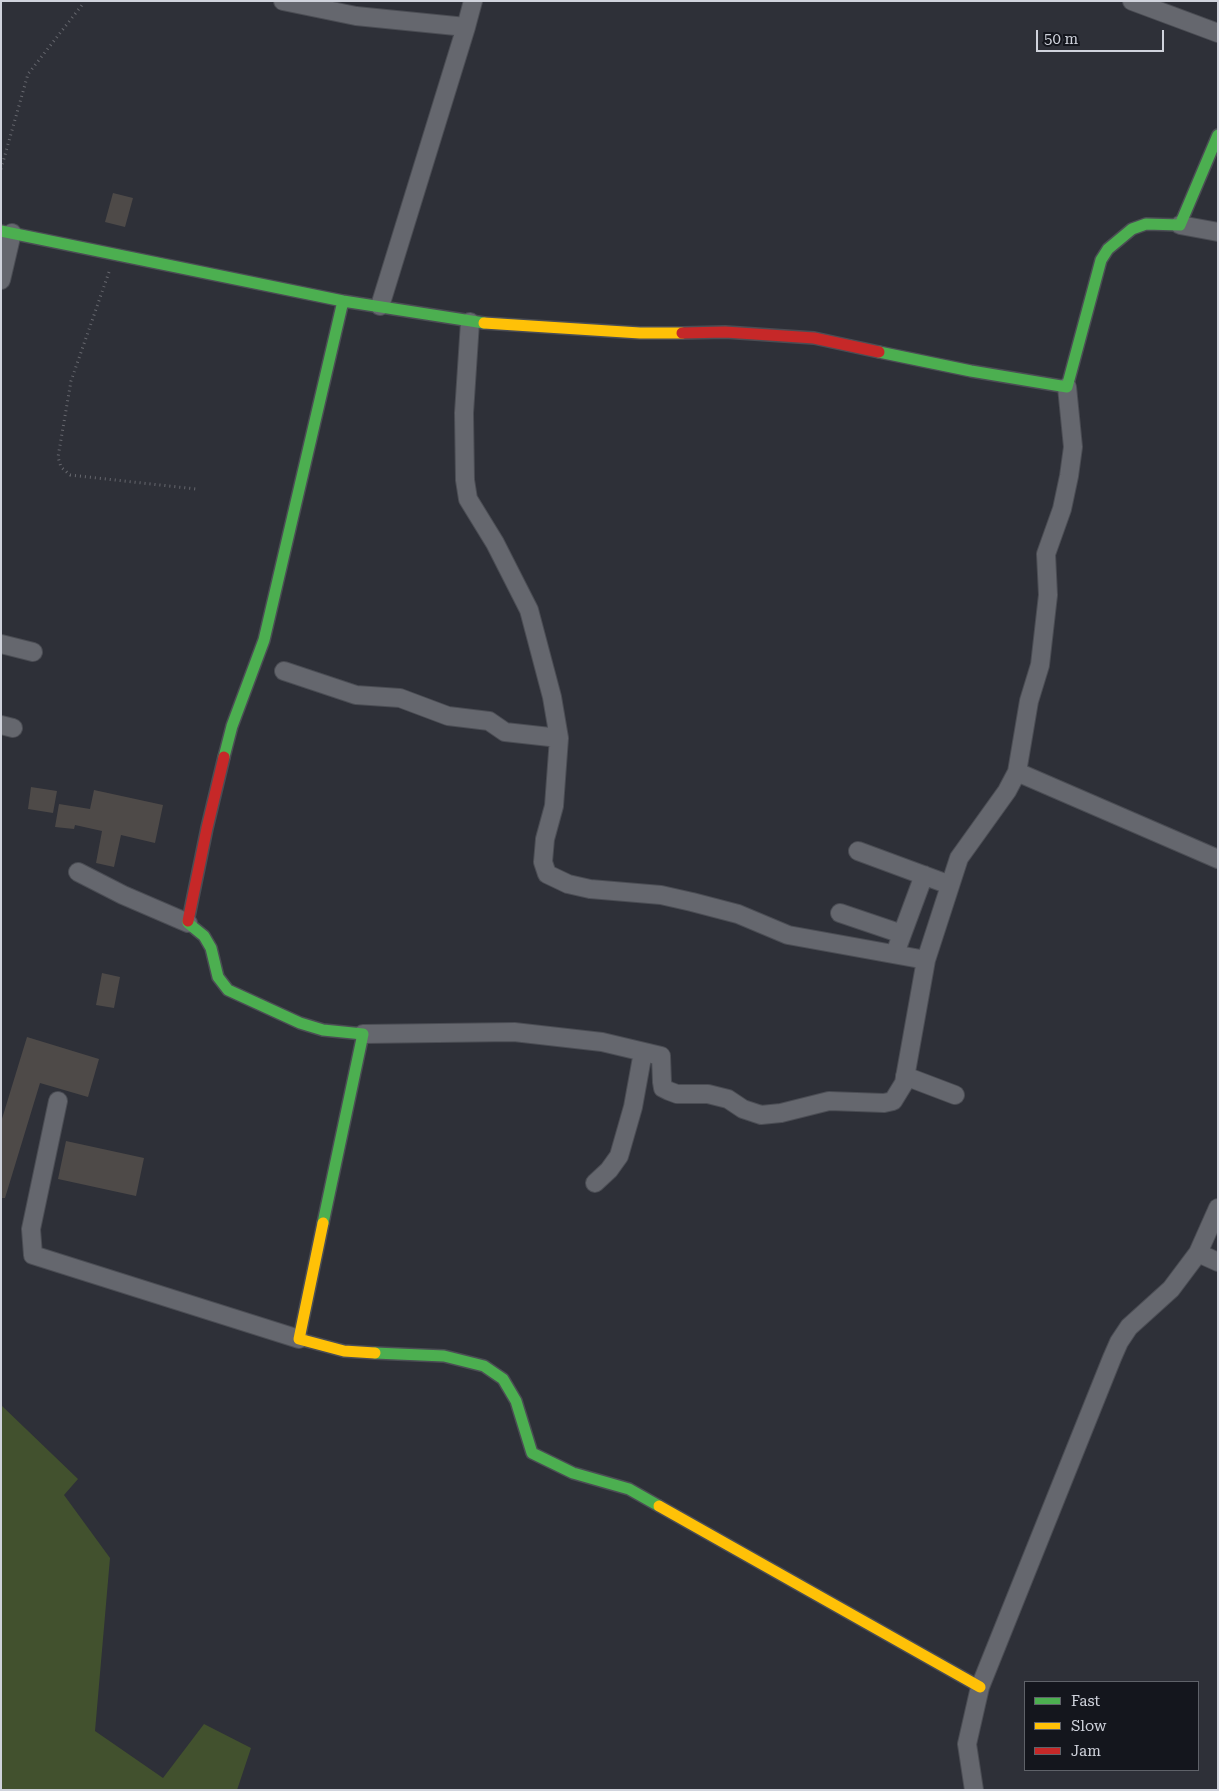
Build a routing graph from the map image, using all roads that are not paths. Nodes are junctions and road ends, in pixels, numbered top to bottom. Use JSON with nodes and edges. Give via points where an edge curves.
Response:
{"nodes":[{"id":1,"x":283,"y":1,"type":"edge"},
{"id":2,"x":473,"y":1,"type":"edge"},
{"id":3,"x":1132,"y":1,"type":"edge"},
{"id":4,"x":466,"y":27,"type":"junction"},
{"id":5,"x":1218,"y":33,"type":"edge"},
{"id":6,"x":1218,"y":135,"type":"edge"},
{"id":7,"x":1180,"y":226,"type":"junction"},
{"id":8,"x":7,"y":232,"type":"edge"},
{"id":9,"x":1218,"y":232,"type":"edge"},
{"id":10,"x":1,"y":280,"type":"edge"},
{"id":11,"x":343,"y":301,"type":"junction"},
{"id":12,"x":380,"y":306,"type":"junction"},
{"id":13,"x":470,"y":322,"type":"junction"},
{"id":14,"x":1067,"y":387,"type":"junction"},
{"id":15,"x":1,"y":644,"type":"edge"},
{"id":16,"x":32,"y":652,"type":"dead end"},
{"id":17,"x":284,"y":671,"type":"dead end"},
{"id":18,"x":559,"y":738,"type":"junction"},
{"id":19,"x":1017,"y":772,"type":"junction"},
{"id":20,"x":858,"y":851,"type":"dead end"},
{"id":21,"x":1218,"y":859,"type":"edge"},
{"id":22,"x":78,"y":872,"type":"dead end"},
{"id":23,"x":924,"y":875,"type":"junction"},
{"id":24,"x":950,"y":885,"type":"junction"},
{"id":25,"x":840,"y":913,"type":"dead end"},
{"id":26,"x":188,"y":923,"type":"junction"},
{"id":27,"x":926,"y":960,"type":"junction"},
{"id":28,"x":363,"y":1034,"type":"junction"},
{"id":29,"x":643,"y":1052,"type":"junction"},
{"id":30,"x":906,"y":1076,"type":"junction"},
{"id":31,"x":955,"y":1095,"type":"dead end"},
{"id":32,"x":58,"y":1101,"type":"dead end"},
{"id":33,"x":596,"y":1183,"type":"dead end"},
{"id":34,"x":1218,"y":1208,"type":"edge"},
{"id":35,"x":1198,"y":1253,"type":"junction"},
{"id":36,"x":1218,"y":1262,"type":"edge"},
{"id":37,"x":299,"y":1339,"type":"junction"},
{"id":38,"x":980,"y":1687,"type":"junction"},
{"id":39,"x":974,"y":1790,"type":"edge"}],
"edges":[{"from":1,"to":4,"type":"street","via":[[356,16]]},
{"from":2,"to":4,"type":"street"},
{"from":3,"to":5,"type":"street"},
{"from":4,"to":12,"type":"street"},
{"from":6,"to":7,"type":"street"},
{"from":7,"to":9,"type":"street"},
{"from":7,"to":14,"type":"street","via":[[1146,224],[1132,229],[1108,249],[1101,260]]},
{"from":8,"to":10,"type":"street"},
{"from":8,"to":11,"type":"street"},
{"from":11,"to":12,"type":"street"},
{"from":11,"to":26,"type":"street","via":[[264,640],[232,726]]},
{"from":12,"to":13,"type":"street"},
{"from":13,"to":14,"type":"street","via":[[640,333],[725,332],[814,338],[971,371]]},
{"from":13,"to":18,"type":"street","via":[[464,413],[468,499],[529,610],[552,697]]},
{"from":14,"to":19,"type":"street","via":[[1072,447],[1069,476],[1062,509],[1046,554],[1048,595],[1040,665],[1029,701]]},
{"from":15,"to":16,"type":"street"},
{"from":17,"to":18,"type":"street","via":[[356,694],[400,698],[448,716],[488,721],[505,732]]},
{"from":18,"to":27,"type":"street","via":[[554,806],[545,839],[543,862],[547,874],[568,884],[590,889],[661,895],[692,902],[738,914],[788,935]]},
{"from":19,"to":21,"type":"street"},
{"from":19,"to":24,"type":"street","via":[[960,858]]},
{"from":20,"to":23,"type":"street"},
{"from":22,"to":26,"type":"street"},
{"from":23,"to":24,"type":"street"},
{"from":23,"to":25,"type":"street","via":[[900,941]]},
{"from":24,"to":27,"type":"street"},
{"from":26,"to":28,"type":"street","via":[[204,936],[211,948],[218,977],[228,990],[300,1023],[323,1030]]},
{"from":27,"to":30,"type":"street"},
{"from":28,"to":29,"type":"street","via":[[514,1032],[602,1042]]},
{"from":28,"to":37,"type":"street"},
{"from":29,"to":30,"type":"street","via":[[663,1058],[663,1088],[677,1094],[708,1094],[728,1099],[761,1115],[835,1100],[892,1101],[900,1092]]},
{"from":29,"to":33,"type":"street","via":[[633,1107],[618,1156]]},
{"from":30,"to":31,"type":"street"},
{"from":32,"to":37,"type":"street","via":[[31,1229],[33,1255]]},
{"from":34,"to":35,"type":"street"},
{"from":35,"to":36,"type":"street"},
{"from":35,"to":38,"type":"street","via":[[1171,1289],[1143,1312],[1119,1342]]},
{"from":37,"to":38,"type":"street","via":[[344,1351],[444,1356],[484,1366],[504,1379],[516,1401],[532,1453],[573,1474],[629,1489]]},
{"from":38,"to":39,"type":"street","via":[[967,1744]]}]}
